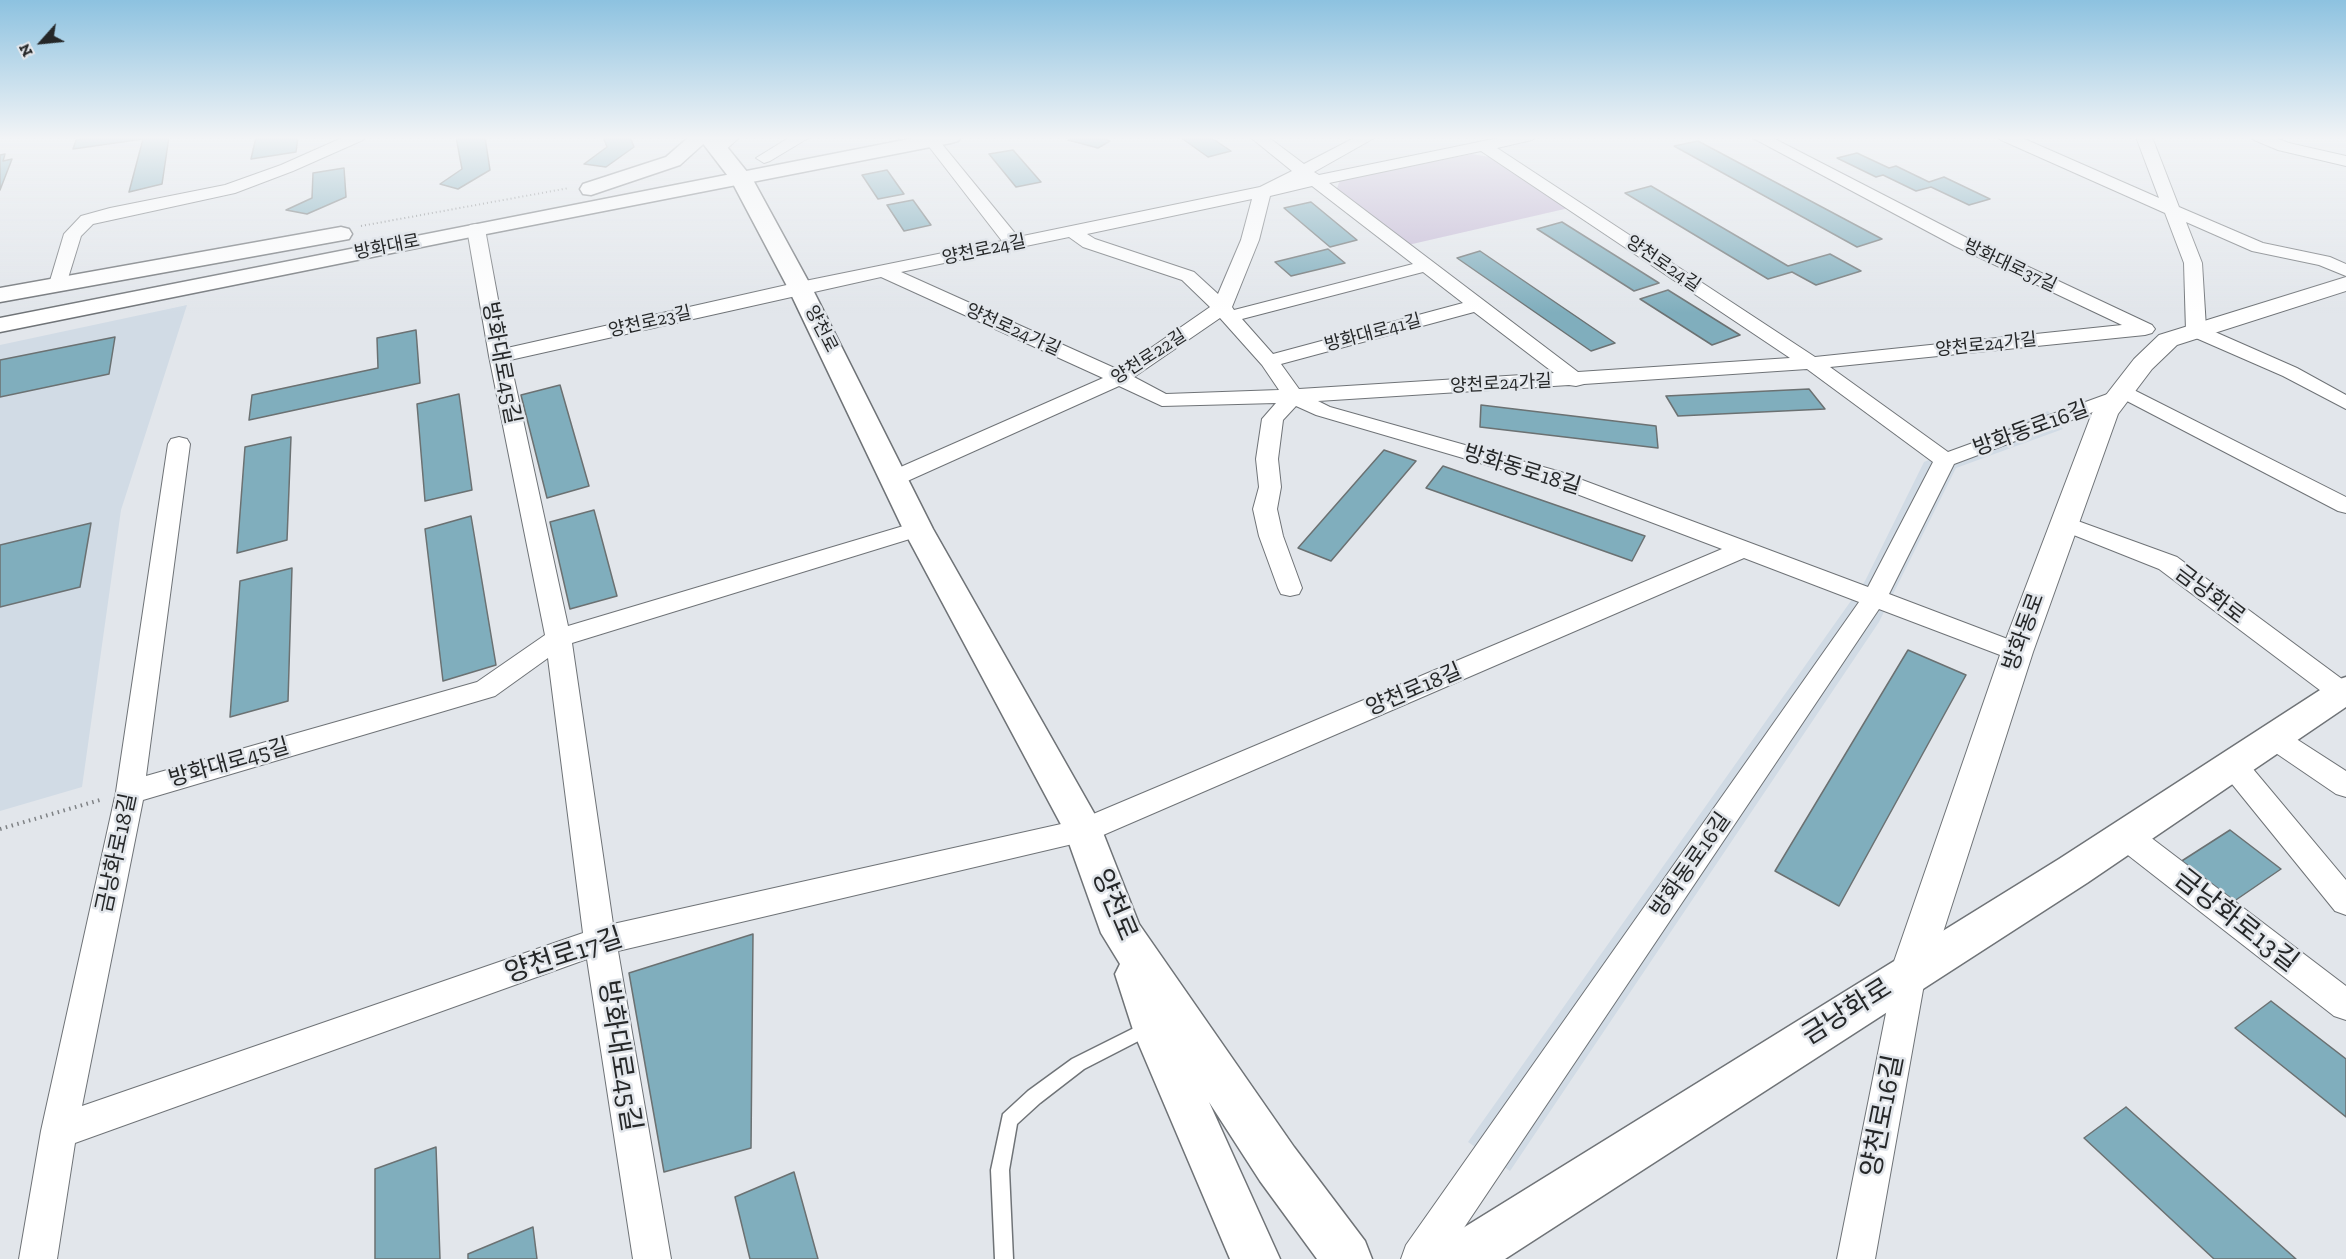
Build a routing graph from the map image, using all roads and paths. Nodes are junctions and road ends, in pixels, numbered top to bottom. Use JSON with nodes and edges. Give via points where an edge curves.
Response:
{"nodes":[{"id":1,"x":196,"y":196,"type":"edge"},
{"id":2,"x":553,"y":196,"type":"edge"},
{"id":3,"x":585,"y":196,"type":"edge"},
{"id":4,"x":751,"y":196,"type":"edge"},
{"id":5,"x":980,"y":196,"type":"edge"},
{"id":6,"x":1244,"y":196,"type":"edge"},
{"id":7,"x":1261,"y":196,"type":"edge"},
{"id":8,"x":1335,"y":196,"type":"edge"},
{"id":9,"x":1559,"y":196,"type":"edge"},
{"id":10,"x":1872,"y":196,"type":"edge"},
{"id":11,"x":2140,"y":196,"type":"edge"},
{"id":12,"x":2167,"y":196,"type":"edge"},
{"id":13,"x":2173,"y":210,"type":"junction"},
{"id":14,"x":476,"y":229,"type":"junction"},
{"id":15,"x":1072,"y":232,"type":"junction"},
{"id":16,"x":1014,"y":244,"type":"junction"},
{"id":17,"x":1426,"y":266,"type":"junction"},
{"id":18,"x":883,"y":271,"type":"junction"},
{"id":19,"x":2346,"y":271,"type":"edge"},
{"id":20,"x":58,"y":284,"type":"junction"},
{"id":21,"x":2346,"y":284,"type":"edge"},
{"id":22,"x":801,"y":288,"type":"junction"},
{"id":23,"x":0,"y":295,"type":"edge"},
{"id":24,"x":1477,"y":305,"type":"junction"},
{"id":25,"x":1226,"y":313,"type":"junction"},
{"id":26,"x":0,"y":325,"type":"edge"},
{"id":27,"x":2196,"y":331,"type":"junction"},
{"id":28,"x":2157,"y":335,"type":"junction"},
{"id":29,"x":499,"y":356,"type":"junction"},
{"id":30,"x":1269,"y":361,"type":"junction"},
{"id":31,"x":1811,"y":363,"type":"junction"},
{"id":32,"x":1120,"y":378,"type":"junction"},
{"id":33,"x":1576,"y":380,"type":"junction"},
{"id":34,"x":2119,"y":394,"type":"junction"},
{"id":35,"x":1293,"y":396,"type":"junction"},
{"id":36,"x":2346,"y":403,"type":"edge"},
{"id":37,"x":179,"y":444,"type":"dead end"},
{"id":38,"x":1945,"y":460,"type":"junction"},
{"id":39,"x":895,"y":478,"type":"junction"},
{"id":40,"x":2346,"y":506,"type":"edge"},
{"id":41,"x":2064,"y":523,"type":"junction"},
{"id":42,"x":918,"y":529,"type":"junction"},
{"id":43,"x":1744,"y":549,"type":"junction"},
{"id":44,"x":1290,"y":588,"type":"dead end"},
{"id":45,"x":1875,"y":597,"type":"junction"},
{"id":46,"x":558,"y":638,"type":"junction"},
{"id":47,"x":2017,"y":652,"type":"junction"},
{"id":48,"x":2345,"y":693,"type":"edge"},
{"id":49,"x":2274,"y":738,"type":"junction"},
{"id":50,"x":2233,"y":765,"type":"junction"},
{"id":51,"x":2346,"y":786,"type":"edge"},
{"id":52,"x":130,"y":792,"type":"junction"},
{"id":53,"x":0,"y":829,"type":"edge"},
{"id":54,"x":1084,"y":831,"type":"junction"},
{"id":55,"x":2126,"y":836,"type":"junction"},
{"id":56,"x":2346,"y":902,"type":"edge"},
{"id":57,"x":1122,"y":933,"type":"junction"},
{"id":58,"x":600,"y":941,"type":"junction"},
{"id":59,"x":1910,"y":973,"type":"junction"},
{"id":60,"x":2346,"y":1005,"type":"edge"},
{"id":61,"x":1154,"y":1026,"type":"junction"},
{"id":62,"x":59,"y":1131,"type":"junction"},
{"id":63,"x":39,"y":1259,"type":"edge"},
{"id":64,"x":652,"y":1259,"type":"edge"},
{"id":65,"x":1004,"y":1259,"type":"edge"},
{"id":66,"x":1255,"y":1259,"type":"edge"},
{"id":67,"x":1347,"y":1259,"type":"edge"},
{"id":68,"x":1420,"y":1259,"type":"edge"},
{"id":69,"x":1460,"y":1259,"type":"edge"},
{"id":70,"x":1856,"y":1259,"type":"edge"}],
"edges":[{"from":1,"to":20,"type":"street","via":[[87,220],[73,234]]},
{"from":2,"to":20,"type":"main road","name":"방화대로"},
{"from":3,"to":14,"type":"main road","name":"방화대로"},
{"from":4,"to":22,"type":"main road","name":"양천로"},
{"from":5,"to":16,"type":"street"},
{"from":6,"to":15,"type":"street","name":"양천로24길"},
{"from":7,"to":25,"type":"street"},
{"from":8,"to":17,"type":"street"},
{"from":9,"to":31,"type":"street","name":"양천로24길"},
{"from":10,"to":28,"type":"street","name":"방화대로37길"},
{"from":11,"to":13,"type":"street"},
{"from":12,"to":13,"type":"street"},
{"from":13,"to":19,"type":"street","via":[[2258,247],[2324,261]]},
{"from":13,"to":27,"type":"street","via":[[2193,263]]},
{"from":14,"to":26,"type":"main road","name":"방화대로"},
{"from":14,"to":29,"type":"street","name":"방화대로45길"},
{"from":15,"to":16,"type":"street","name":"양천로24길"},
{"from":15,"to":25,"type":"street","name":"방화동로18길","via":[[1089,243],[1188,276]]},
{"from":16,"to":18,"type":"street","name":"양천로24길"},
{"from":17,"to":24,"type":"street"},
{"from":17,"to":25,"type":"street"},
{"from":18,"to":22,"type":"street","name":"양천로24길"},
{"from":18,"to":32,"type":"street","name":"양천로24가길"},
{"from":20,"to":23,"type":"main road","name":"방화대로"},
{"from":21,"to":27,"type":"street","name":"방화동로"},
{"from":22,"to":29,"type":"street","name":"양천로23길"},
{"from":22,"to":39,"type":"main road","name":"양천로"},
{"from":24,"to":30,"type":"street","name":"방화대로41길"},
{"from":24,"to":33,"type":"street"},
{"from":25,"to":30,"type":"street","name":"방화동로18길"},
{"from":25,"to":32,"type":"street","name":"양천로22길"},
{"from":27,"to":28,"type":"street","name":"방화동로"},
{"from":27,"to":36,"type":"street","via":[[2290,372]]},
{"from":28,"to":31,"type":"street","name":"양천로24가길"},
{"from":28,"to":34,"type":"street","name":"방화동로","via":[[2143,364]]},
{"from":29,"to":46,"type":"street","name":"방화대로45길"},
{"from":30,"to":35,"type":"street","name":"방화동로18길"},
{"from":31,"to":33,"type":"street","name":"양천로24가길"},
{"from":31,"to":38,"type":"street","name":"방화동로16길"},
{"from":32,"to":35,"type":"street","name":"양천로24가길","via":[[1162,400]]},
{"from":32,"to":39,"type":"street","name":"양천로22길"},
{"from":33,"to":35,"type":"street","name":"양천로24가길"},
{"from":34,"to":38,"type":"street","name":"방화동로16길"},
{"from":34,"to":40,"type":"street"},
{"from":34,"to":41,"type":"street","name":"방화동로","via":[[2105,413]]},
{"from":35,"to":43,"type":"street","name":"방화동로18길","via":[[1323,411],[1553,477]]},
{"from":35,"to":44,"type":"street","via":[[1274,419],[1267,459],[1270,487],[1264,509]]},
{"from":37,"to":52,"type":"street","name":"금낭화로18길"},
{"from":38,"to":45,"type":"street","name":"방화동로16길"},
{"from":39,"to":42,"type":"main road","name":"양천로"},
{"from":41,"to":47,"type":"street","name":"방화동로"},
{"from":41,"to":48,"type":"street","name":"금낭화로","via":[[2168,562]]},
{"from":42,"to":46,"type":"street"},
{"from":42,"to":54,"type":"main road","name":"양천로"},
{"from":43,"to":45,"type":"street","name":"방화동로18길"},
{"from":43,"to":54,"type":"street","name":"양천로18길"},
{"from":45,"to":47,"type":"street","name":"방화동로18길"},
{"from":45,"to":68,"type":"street","name":"방화동로16길"},
{"from":46,"to":52,"type":"street","name":"방화대로45길","via":[[486,689]]},
{"from":46,"to":58,"type":"street","name":"방화대로45길"},
{"from":47,"to":59,"type":"street","name":"방화동로"},
{"from":48,"to":49,"type":"main road","name":"금낭화로"},
{"from":49,"to":50,"type":"main road","name":"금낭화로"},
{"from":49,"to":51,"type":"street"},
{"from":50,"to":55,"type":"main road","name":"금낭화로"},
{"from":50,"to":56,"type":"street"},
{"from":52,"to":53,"type":"path"},
{"from":52,"to":62,"type":"street","name":"금낭화로18길"},
{"from":54,"to":57,"type":"main road","name":"양천로"},
{"from":54,"to":58,"type":"street","name":"양천로17길"},
{"from":55,"to":59,"type":"main road","name":"금낭화로"},
{"from":55,"to":60,"type":"street","name":"금낭화로13길"},
{"from":57,"to":61,"type":"main road"},
{"from":57,"to":67,"type":"main road","name":"양천로","via":[[1277,1164]]},
{"from":58,"to":62,"type":"street","name":"양천로17길"},
{"from":58,"to":64,"type":"street","name":"방화대로45길"},
{"from":59,"to":69,"type":"main road","name":"금낭화로"},
{"from":59,"to":70,"type":"street","name":"양천로16길"},
{"from":61,"to":65,"type":"lane","via":[[1078,1064],[1009,1120],[1000,1170]]},
{"from":61,"to":66,"type":"main road"},
{"from":62,"to":63,"type":"street","name":"금낭화로18길"}]}
